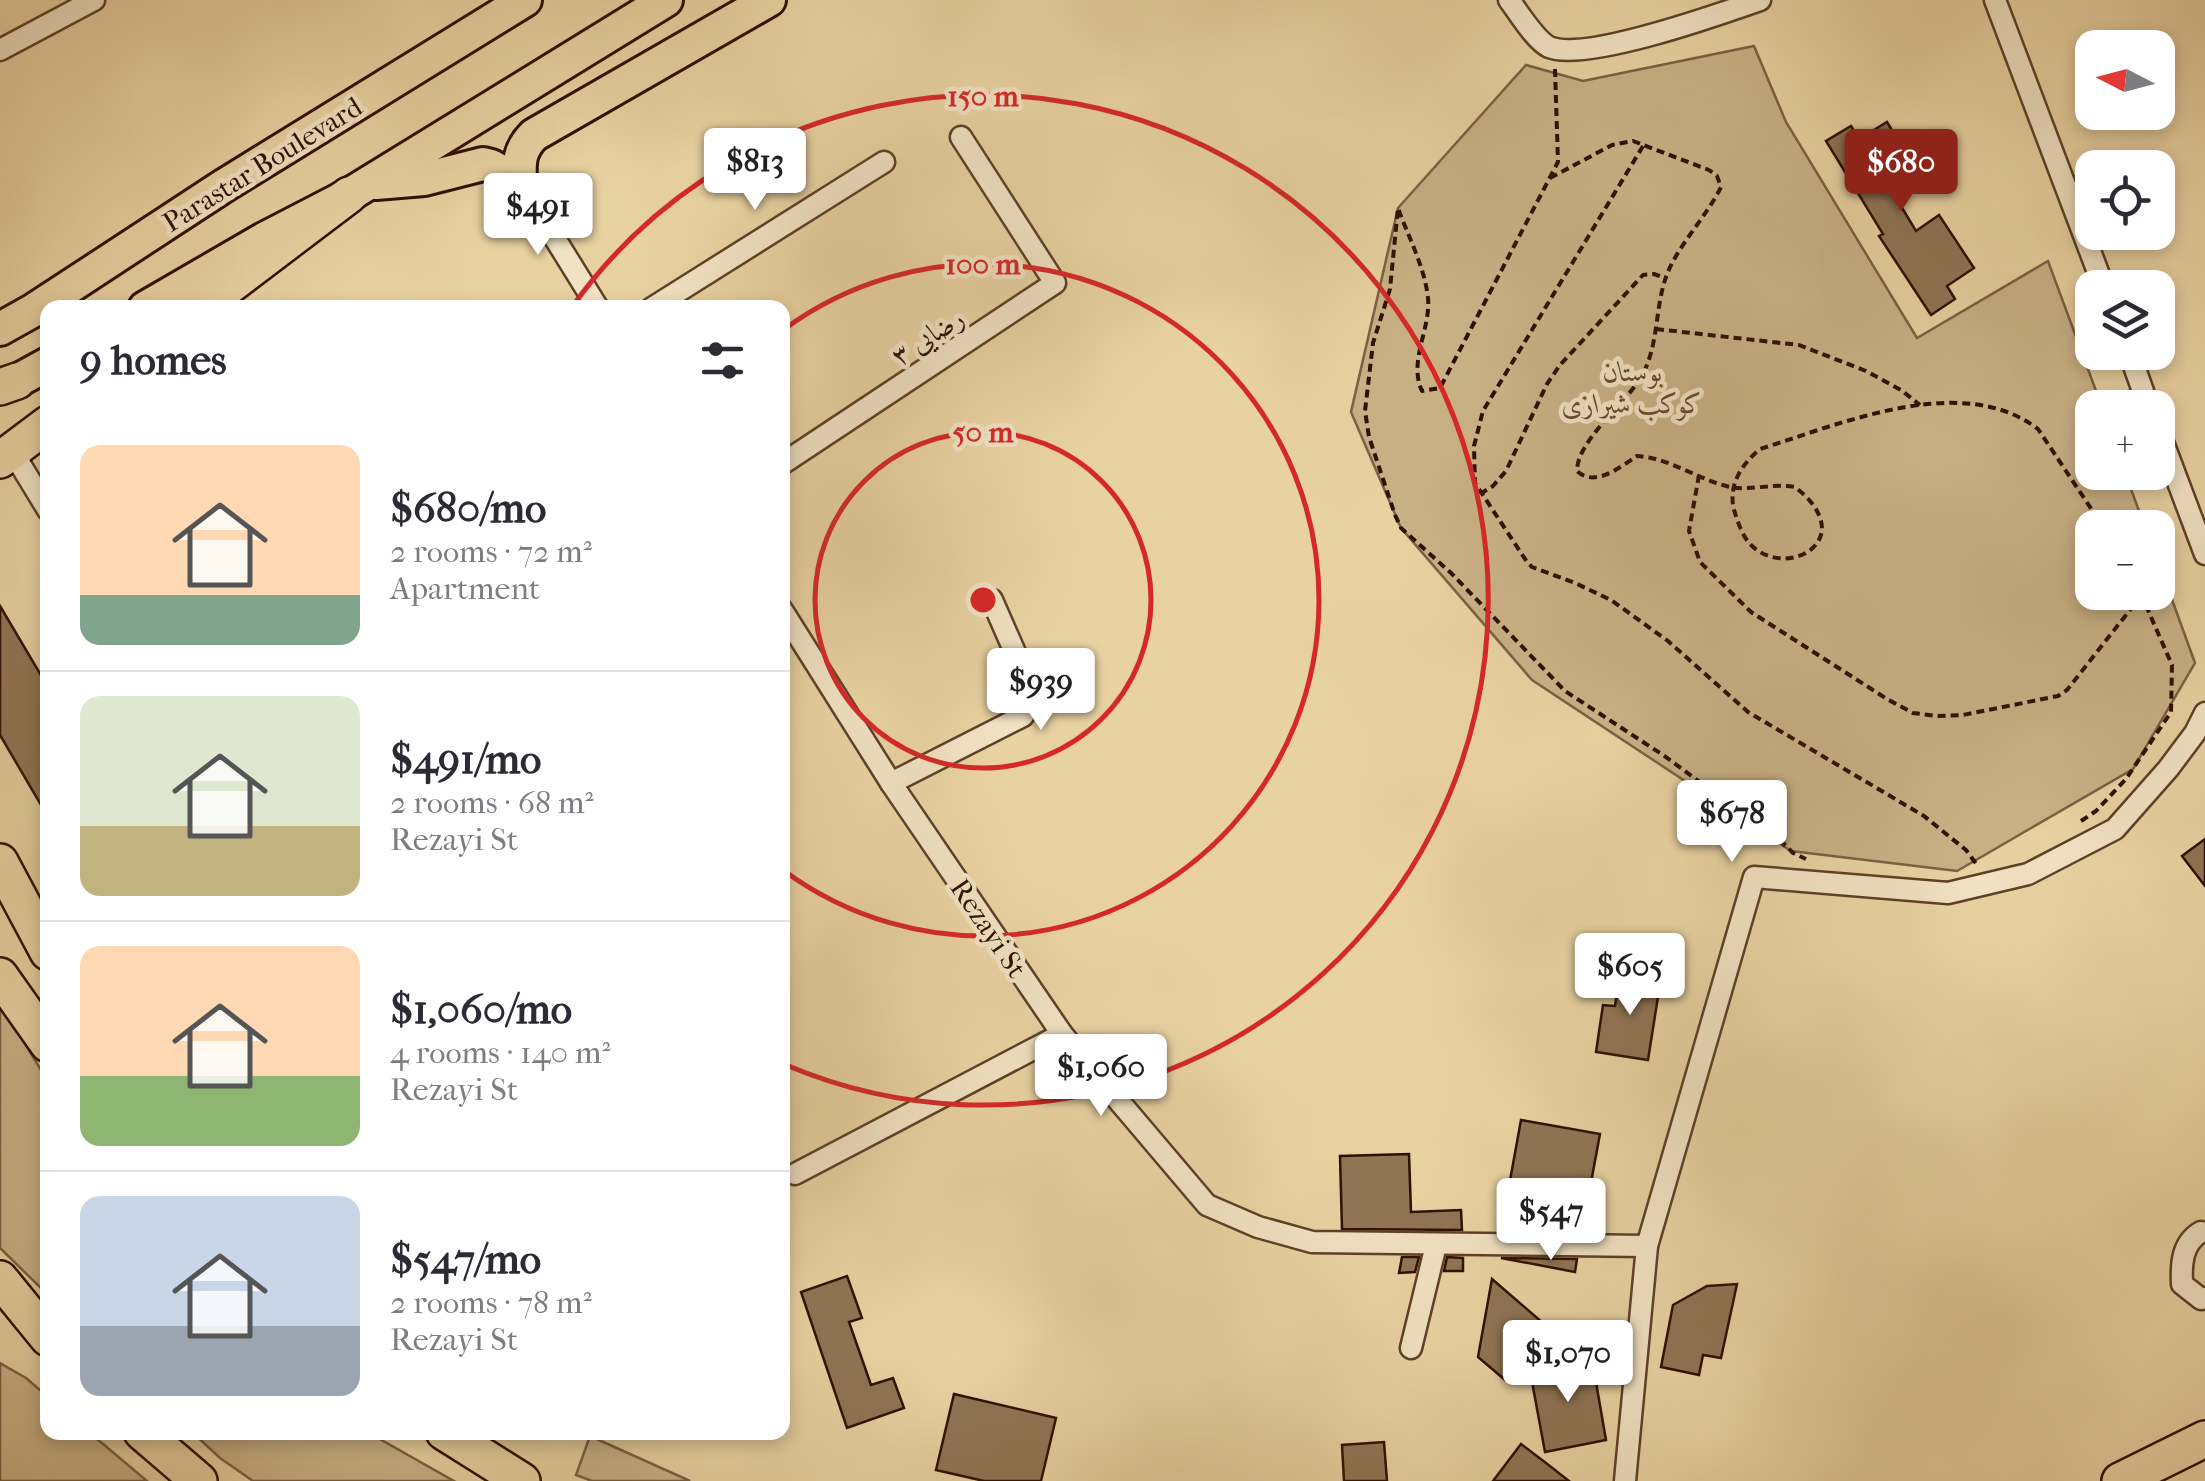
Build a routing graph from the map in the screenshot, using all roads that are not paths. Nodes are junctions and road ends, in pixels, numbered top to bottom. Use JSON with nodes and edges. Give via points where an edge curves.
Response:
{"nodes":[{"id":1,"x":94,"y":0,"type":"edge"},
{"id":2,"x":525,"y":0,"type":"edge"},
{"id":3,"x":769,"y":0,"type":"edge"},
{"id":4,"x":1508,"y":0,"type":"edge"},
{"id":5,"x":1760,"y":0,"type":"edge"},
{"id":6,"x":1995,"y":0,"type":"edge"},
{"id":7,"x":654,"y":4,"type":"edge"},
{"id":8,"x":0,"y":50,"type":"edge"},
{"id":9,"x":960,"y":136,"type":"dead end"},
{"id":10,"x":884,"y":162,"type":"dead end"},
{"id":11,"x":520,"y":182,"type":"junction"},
{"id":12,"x":358,"y":189,"type":"junction"},
{"id":13,"x":2097,"y":270,"type":"edge"},
{"id":14,"x":49,"y":300,"type":"edge"},
{"id":15,"x":159,"y":300,"type":"edge"},
{"id":16,"x":211,"y":300,"type":"edge"},
{"id":17,"x":593,"y":300,"type":"edge"},
{"id":18,"x":665,"y":300,"type":"edge"},
{"id":19,"x":40,"y":306,"type":"edge"},
{"id":20,"x":0,"y":328,"type":"edge"},
{"id":21,"x":40,"y":430,"type":"edge"},
{"id":22,"x":6,"y":455,"type":"edge"},
{"id":23,"x":790,"y":459,"type":"edge"},
{"id":24,"x":2175,"y":474,"type":"edge"},
{"id":25,"x":40,"y":500,"type":"edge"},
{"id":26,"x":2205,"y":554,"type":"edge"},
{"id":27,"x":992,"y":600,"type":"dead end"},
{"id":28,"x":790,"y":623,"type":"edge"},
{"id":29,"x":2205,"y":713,"type":"edge"},
{"id":30,"x":891,"y":783,"type":"junction"},
{"id":31,"x":0,"y":862,"type":"edge"},
{"id":32,"x":40,"y":937,"type":"edge"},
{"id":33,"x":0,"y":976,"type":"edge"},
{"id":34,"x":40,"y":1033,"type":"edge"},
{"id":35,"x":1062,"y":1034,"type":"junction"},
{"id":36,"x":795,"y":1174,"type":"dead end"},
{"id":37,"x":2201,"y":1232,"type":"dead end"},
{"id":38,"x":1436,"y":1245,"type":"junction"},
{"id":39,"x":1646,"y":1246,"type":"junction"},
{"id":40,"x":0,"y":1279,"type":"edge"},
{"id":41,"x":2205,"y":1298,"type":"edge"},
{"id":42,"x":0,"y":1314,"type":"edge"},
{"id":43,"x":40,"y":1328,"type":"edge"},
{"id":44,"x":40,"y":1341,"type":"edge"},
{"id":45,"x":1411,"y":1348,"type":"dead end"},
{"id":46,"x":2205,"y":1439,"type":"edge"},
{"id":47,"x":151,"y":1440,"type":"edge"},
{"id":48,"x":457,"y":1440,"type":"edge"},
{"id":49,"x":199,"y":1481,"type":"edge"},
{"id":50,"x":522,"y":1481,"type":"edge"},
{"id":51,"x":1625,"y":1481,"type":"edge"},
{"id":52,"x":2120,"y":1481,"type":"edge"}],
"edges":[{"from":1,"to":8,"type":"street"},
{"from":2,"to":14,"type":"main road","name":"Parastar Boulevard"},
{"from":3,"to":11,"type":"main road","via":[[534,135],[521,152]]},
{"from":4,"to":5,"type":"street","via":[[1554,49],[1632,40]]},
{"from":6,"to":13,"type":"street"},
{"from":7,"to":12,"type":"main road"},
{"from":9,"to":23,"type":"street","name":"رضایی ۳","via":[[1055,284]]},
{"from":10,"to":18,"type":"street"},
{"from":11,"to":12,"type":"main road","via":[[483,164]]},
{"from":11,"to":17,"type":"street"},
{"from":12,"to":15,"type":"main road"},
{"from":12,"to":16,"type":"highway"},
{"from":19,"to":20,"type":"main road","name":"Parastar Boulevard"},
{"from":21,"to":22,"type":"highway"},
{"from":22,"to":25,"type":"street"},
{"from":24,"to":26,"type":"street"},
{"from":27,"to":30,"type":"street","via":[[1031,689],[1023,716]]},
{"from":28,"to":30,"type":"street","name":"Rezayi St"},
{"from":29,"to":39,"type":"street","via":[[2115,828],[2028,874],[1948,893],[1754,877]]},
{"from":30,"to":35,"type":"street","name":"Rezayi St"},
{"from":31,"to":32,"type":"highway"},
{"from":33,"to":34,"type":"highway"},
{"from":35,"to":36,"type":"street"},
{"from":35,"to":38,"type":"street","name":"Rezayi St","via":[[1207,1205],[1312,1242]]},
{"from":37,"to":41,"type":"street","via":[[2180,1262],[2182,1284]]},
{"from":38,"to":39,"type":"street","name":"Rezayi St"},
{"from":38,"to":45,"type":"street"},
{"from":39,"to":51,"type":"street"},
{"from":40,"to":43,"type":"highway"},
{"from":42,"to":44,"type":"highway"},
{"from":46,"to":52,"type":"highway"},
{"from":47,"to":49,"type":"highway"},
{"from":48,"to":50,"type":"highway"}]}
